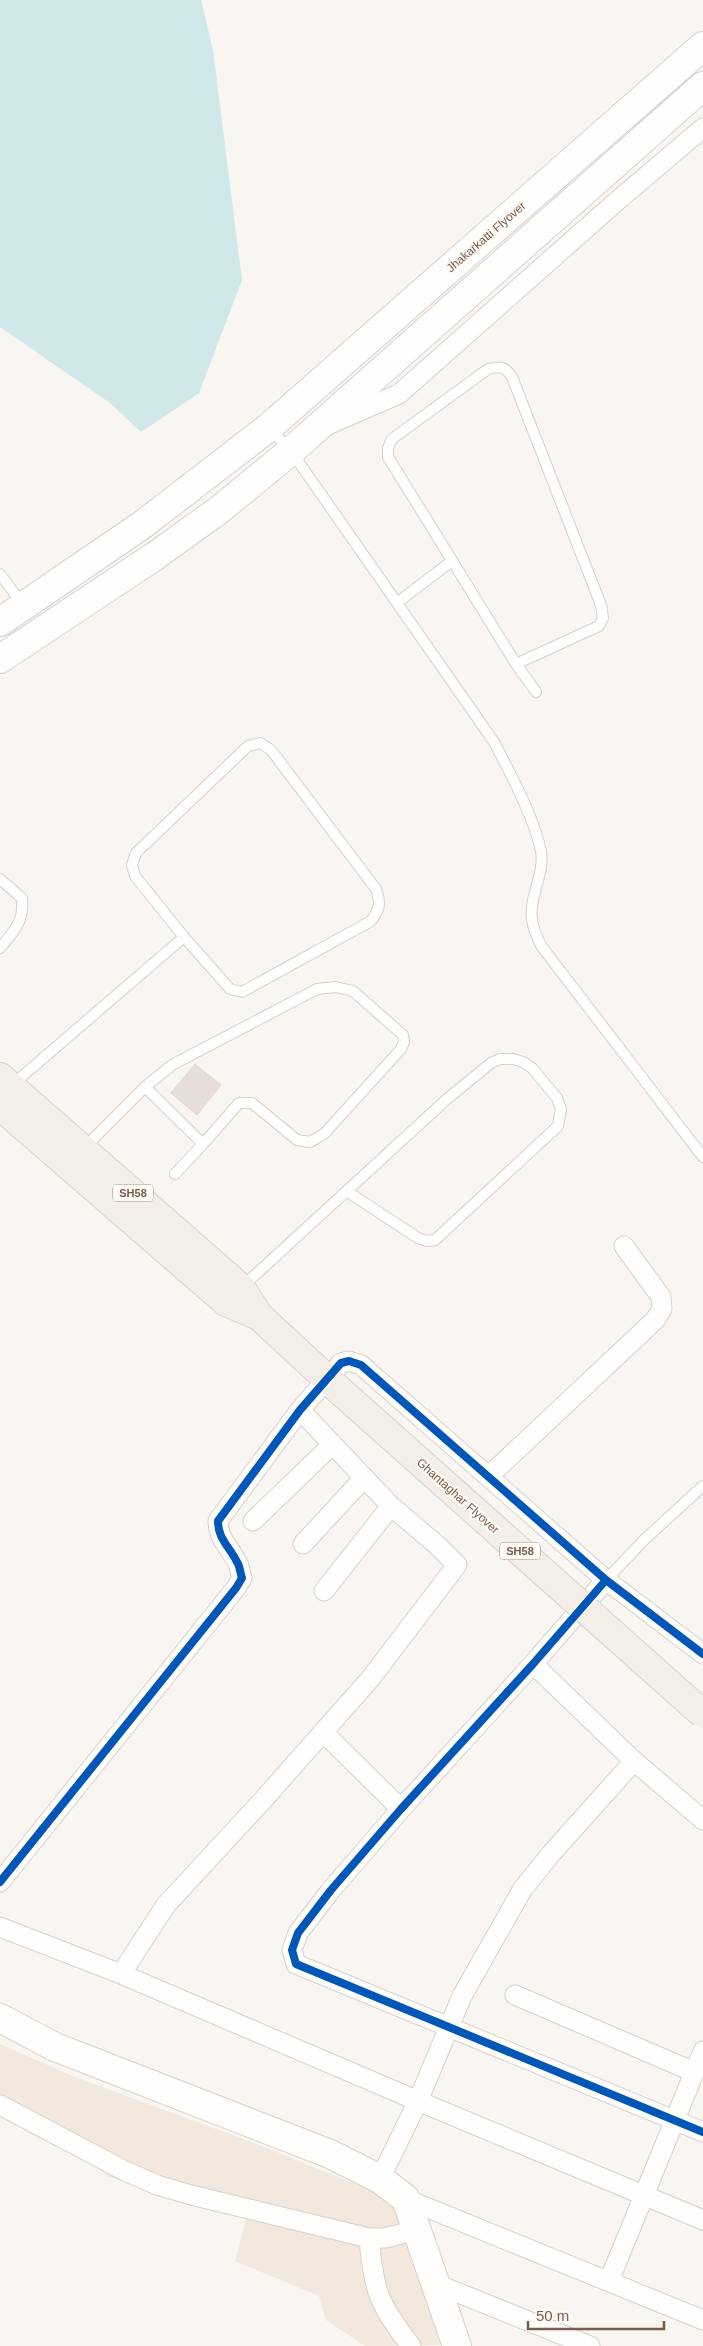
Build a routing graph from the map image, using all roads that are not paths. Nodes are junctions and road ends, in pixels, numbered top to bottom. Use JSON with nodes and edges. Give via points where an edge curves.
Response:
{"nodes":[{"id":1,"x":703,"y":46,"type":"edge"},
{"id":2,"x":703,"y":86,"type":"edge"},
{"id":3,"x":703,"y":128,"type":"edge"},
{"id":4,"x":268,"y":428,"type":"junction"},
{"id":5,"x":317,"y":429,"type":"junction"},
{"id":6,"x":291,"y":451,"type":"junction"},
{"id":7,"x":452,"y":561,"type":"junction"},
{"id":8,"x":0,"y":574,"type":"edge"},
{"id":9,"x":398,"y":602,"type":"junction"},
{"id":10,"x":24,"y":606,"type":"junction"},
{"id":11,"x":0,"y":622,"type":"edge"},
{"id":12,"x":0,"y":658,"type":"edge"},
{"id":13,"x":516,"y":664,"type":"junction"},
{"id":14,"x":536,"y":692,"type":"dead end"},
{"id":15,"x":0,"y":879,"type":"edge"},
{"id":16,"x":184,"y":937,"type":"junction"},
{"id":17,"x":0,"y":948,"type":"edge"},
{"id":18,"x":146,"y":1088,"type":"junction"},
{"id":19,"x":3,"y":1090,"type":"edge"},
{"id":20,"x":203,"y":1144,"type":"junction"},
{"id":21,"x":76,"y":1156,"type":"junction"},
{"id":22,"x":703,"y":1157,"type":"edge"},
{"id":23,"x":174,"y":1174,"type":"dead end"},
{"id":24,"x":348,"y":1192,"type":"junction"},
{"id":25,"x":624,"y":1246,"type":"dead end"},
{"id":26,"x":234,"y":1295,"type":"junction"},
{"id":27,"x":332,"y":1383,"type":"junction"},
{"id":28,"x":300,"y":1410,"type":"junction"},
{"id":29,"x":332,"y":1445,"type":"junction"},
{"id":30,"x":489,"y":1476,"type":"junction"},
{"id":31,"x":364,"y":1478,"type":"junction"},
{"id":32,"x":703,"y":1486,"type":"edge"},
{"id":33,"x":391,"y":1506,"type":"junction"},
{"id":34,"x":253,"y":1521,"type":"dead end"},
{"id":35,"x":303,"y":1544,"type":"dead end"},
{"id":36,"x":606,"y":1580,"type":"junction"},
{"id":37,"x":324,"y":1591,"type":"dead end"},
{"id":38,"x":703,"y":1654,"type":"edge"},
{"id":39,"x":533,"y":1664,"type":"junction"},
{"id":40,"x":703,"y":1714,"type":"edge"},
{"id":41,"x":323,"y":1732,"type":"junction"},
{"id":42,"x":634,"y":1761,"type":"junction"},
{"id":43,"x":401,"y":1809,"type":"junction"},
{"id":44,"x":703,"y":1820,"type":"edge"},
{"id":45,"x":0,"y":1882,"type":"edge"},
{"id":46,"x":0,"y":1927,"type":"edge"},
{"id":47,"x":121,"y":1974,"type":"junction"},
{"id":48,"x":515,"y":1995,"type":"dead end"},
{"id":49,"x":1,"y":2022,"type":"edge"},
{"id":50,"x":449,"y":2026,"type":"junction"},
{"id":51,"x":703,"y":2051,"type":"edge"},
{"id":52,"x":694,"y":2072,"type":"junction"},
{"id":53,"x":418,"y":2101,"type":"junction"},
{"id":54,"x":0,"y":2105,"type":"edge"},
{"id":55,"x":673,"y":2120,"type":"junction"},
{"id":56,"x":703,"y":2132,"type":"edge"},
{"id":57,"x":380,"y":2179,"type":"junction"},
{"id":58,"x":643,"y":2196,"type":"junction"},
{"id":59,"x":406,"y":2199,"type":"junction"},
{"id":60,"x":703,"y":2220,"type":"edge"},
{"id":61,"x":416,"y":2230,"type":"junction"},
{"id":62,"x":369,"y":2238,"type":"junction"},
{"id":63,"x":609,"y":2282,"type":"junction"},
{"id":64,"x":434,"y":2283,"type":"junction"},
{"id":65,"x":703,"y":2320,"type":"edge"},
{"id":66,"x":411,"y":2346,"type":"edge"},
{"id":67,"x":457,"y":2346,"type":"edge"},
{"id":68,"x":590,"y":2346,"type":"edge"}],
"edges":[{"from":1,"to":4,"type":"main road","name":"Jhakarkatti Flyover"},
{"from":2,"to":5,"type":"main road"},
{"from":3,"to":5,"type":"street","via":[[399,394]]},
{"from":4,"to":6,"type":"lane"},
{"from":4,"to":10,"type":"main road","name":"Jhakarkatti Flyover","via":[[142,525]]},
{"from":5,"to":6,"type":"main road"},
{"from":6,"to":9,"type":"lane"},
{"from":6,"to":12,"type":"main road","via":[[219,510],[155,556]]},
{"from":7,"to":9,"type":"lane"},
{"from":7,"to":13,"type":"lane"},
{"from":7,"to":13,"type":"lane","via":[[394,469],[388,458],[388,448],[392,439],[488,369],[500,366],[507,369],[512,377],[604,618],[599,626]]},
{"from":8,"to":10,"type":"lane"},
{"from":9,"to":22,"type":"lane","via":[[494,742],[515,783],[541,851],[542,867],[531,917],[542,947]]},
{"from":10,"to":11,"type":"main road","name":"Jhakarkatti Flyover"},
{"from":13,"to":14,"type":"lane"},
{"from":15,"to":17,"type":"lane","via":[[22,898],[23,913],[16,930]]},
{"from":16,"to":16,"type":"lane","via":[[135,876],[132,865],[136,853],[248,746],[260,743],[271,750],[376,889],[379,910],[371,921],[242,992],[230,989]]},
{"from":16,"to":19,"type":"lane"},
{"from":18,"to":20,"type":"lane"},
{"from":18,"to":20,"type":"lane","via":[[172,1065],[316,989],[336,987],[354,991],[404,1035],[401,1049],[324,1134],[310,1142],[297,1140],[246,1101],[239,1103]]},
{"from":18,"to":21,"type":"lane"},
{"from":19,"to":21,"type":"main road","number":"SH58"},
{"from":20,"to":23,"type":"lane"},
{"from":21,"to":26,"type":"main road","number":"SH58"},
{"from":24,"to":24,"type":"lane","via":[[490,1063],[500,1059],[523,1062],[557,1098],[561,1109],[558,1126],[435,1240],[418,1238]]},
{"from":24,"to":26,"type":"lane"},
{"from":25,"to":30,"type":"street","via":[[661,1297],[662,1309],[655,1320]]},
{"from":26,"to":27,"type":"main road","number":"SH58"},
{"from":27,"to":28,"type":"street"},
{"from":27,"to":30,"type":"street","via":[[341,1363],[349,1361],[361,1365]]},
{"from":27,"to":40,"type":"main road","name":"Ghantaghar Flyover","number":"SH58","bridge":true},
{"from":28,"to":29,"type":"street"},
{"from":28,"to":45,"type":"street","via":[[218,1520],[222,1541],[238,1562],[242,1578],[236,1588]]},
{"from":29,"to":31,"type":"street"},
{"from":29,"to":34,"type":"street"},
{"from":30,"to":36,"type":"street"},
{"from":31,"to":33,"type":"street"},
{"from":31,"to":35,"type":"street"},
{"from":32,"to":36,"type":"lane"},
{"from":33,"to":37,"type":"street"},
{"from":33,"to":41,"type":"street","via":[[457,1565],[370,1679]]},
{"from":36,"to":38,"type":"street"},
{"from":36,"to":39,"type":"street"},
{"from":39,"to":42,"type":"street"},
{"from":39,"to":43,"type":"street"},
{"from":41,"to":43,"type":"street"},
{"from":41,"to":47,"type":"street","via":[[166,1905]]},
{"from":42,"to":44,"type":"street"},
{"from":42,"to":50,"type":"street","via":[[522,1890],[462,1996]]},
{"from":43,"to":50,"type":"street","via":[[320,1904],[298,1933],[292,1950],[296,1964]]},
{"from":46,"to":47,"type":"street"},
{"from":47,"to":53,"type":"street"},
{"from":48,"to":52,"type":"street"},
{"from":49,"to":57,"type":"main road","via":[[55,2047],[330,2154]]},
{"from":50,"to":53,"type":"street"},
{"from":50,"to":55,"type":"street"},
{"from":51,"to":52,"type":"street"},
{"from":52,"to":55,"type":"street"},
{"from":53,"to":57,"type":"street"},
{"from":53,"to":58,"type":"street"},
{"from":54,"to":62,"type":"street","via":[[123,2170],[190,2196]]},
{"from":55,"to":56,"type":"street"},
{"from":55,"to":58,"type":"street"},
{"from":57,"to":59,"type":"main road"},
{"from":58,"to":60,"type":"street"},
{"from":58,"to":63,"type":"street"},
{"from":59,"to":61,"type":"main road"},
{"from":59,"to":63,"type":"street"},
{"from":61,"to":62,"type":"street","via":[[385,2238]]},
{"from":61,"to":64,"type":"main road"},
{"from":62,"to":66,"type":"street","via":[[377,2295],[386,2314]]},
{"from":63,"to":65,"type":"street"},
{"from":64,"to":67,"type":"main road"},
{"from":64,"to":68,"type":"street"}]}
